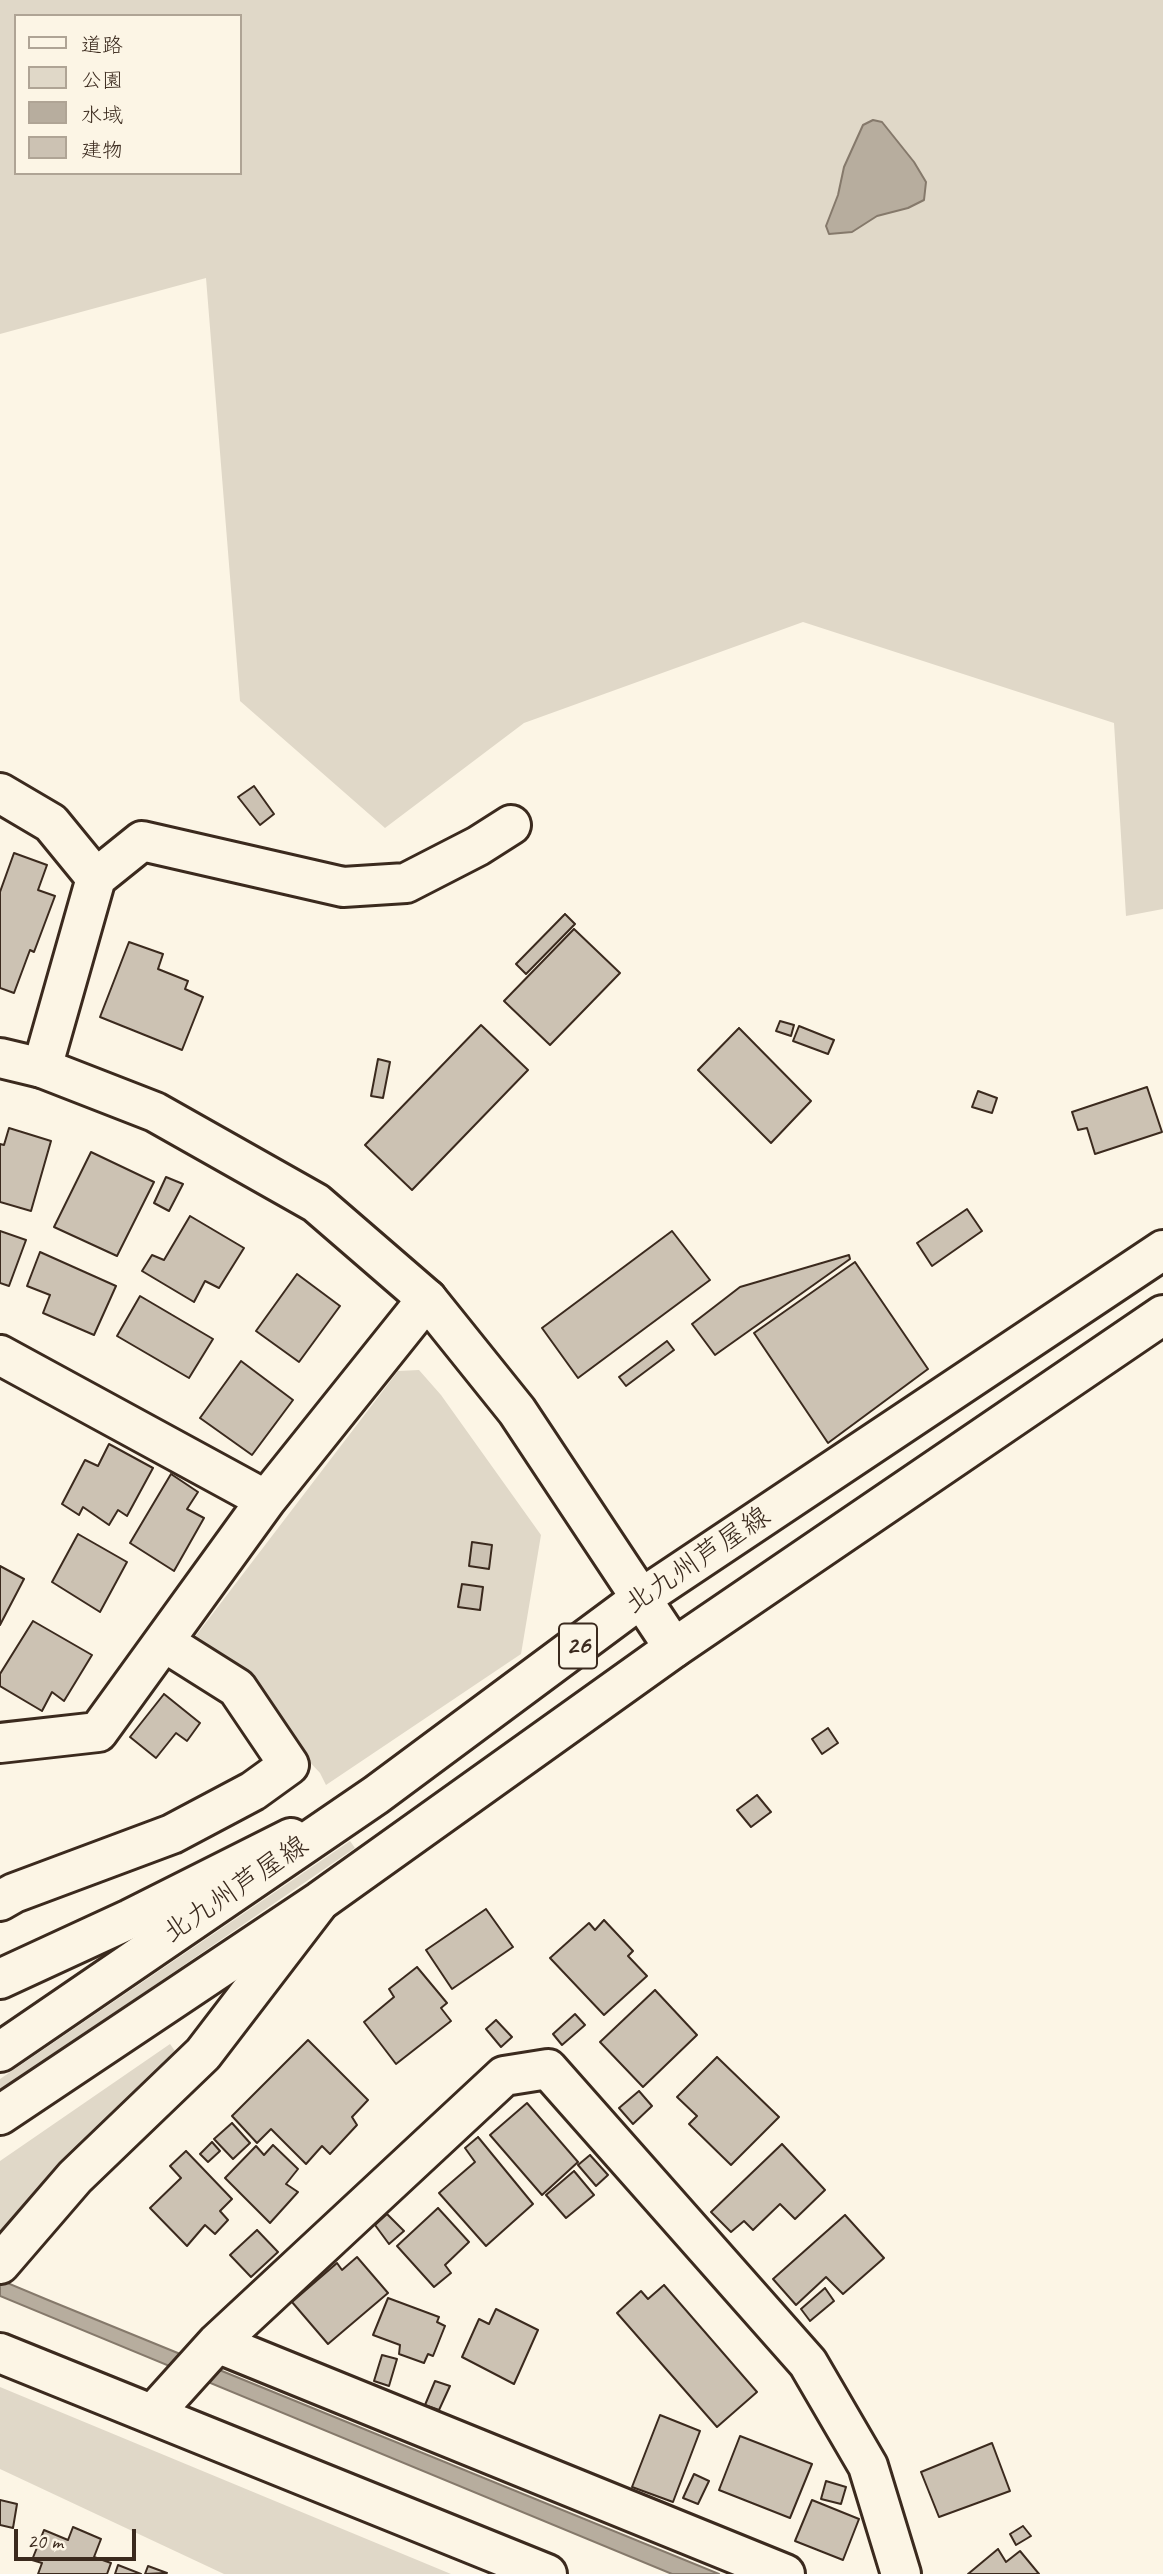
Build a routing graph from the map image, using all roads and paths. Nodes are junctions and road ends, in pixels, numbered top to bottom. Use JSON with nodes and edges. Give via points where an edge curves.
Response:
{"nodes":[{"id":1,"x":0,"y":793,"type":"edge"},
{"id":2,"x":511,"y":825,"type":"dead end"},
{"id":3,"x":96,"y":878,"type":"junction"},
{"id":4,"x":0,"y":1058,"type":"edge"},
{"id":5,"x":41,"y":1068,"type":"junction"},
{"id":6,"x":1163,"y":1250,"type":"edge"},
{"id":7,"x":428,"y":1299,"type":"junction"},
{"id":8,"x":1163,"y":1315,"type":"edge"},
{"id":9,"x":0,"y":1355,"type":"edge"},
{"id":10,"x":266,"y":1500,"type":"junction"},
{"id":11,"x":640,"y":1599,"type":"junction"},
{"id":12,"x":164,"y":1642,"type":"junction"},
{"id":13,"x":674,"y":1648,"type":"junction"},
{"id":14,"x":0,"y":1744,"type":"edge"},
{"id":15,"x":376,"y":1795,"type":"junction"},
{"id":16,"x":0,"y":1901,"type":"edge"},
{"id":17,"x":320,"y":1901,"type":"junction"},
{"id":18,"x":0,"y":1979,"type":"edge"},
{"id":19,"x":0,"y":2052,"type":"edge"},
{"id":20,"x":0,"y":2115,"type":"edge"},
{"id":21,"x":0,"y":2264,"type":"edge"},
{"id":22,"x":217,"y":2343,"type":"junction"},
{"id":23,"x":0,"y":2353,"type":"edge"},
{"id":24,"x":153,"y":2414,"type":"junction"},
{"id":25,"x":547,"y":2574,"type":"edge"},
{"id":26,"x":785,"y":2574,"type":"edge"},
{"id":27,"x":901,"y":2574,"type":"edge"}],
"edges":[{"from":1,"to":3,"type":"street","via":[[51,823]]},
{"from":2,"to":3,"type":"street","via":[[406,883],[343,887],[142,841]]},
{"from":3,"to":5,"type":"street"},
{"from":4,"to":5,"type":"street"},
{"from":5,"to":7,"type":"street","via":[[155,1112],[316,1203]]},
{"from":6,"to":11,"type":"street","name":"北九州芦屋線","number":"26"},
{"from":7,"to":10,"type":"street"},
{"from":7,"to":11,"type":"street","via":[[517,1411]]},
{"from":8,"to":13,"type":"street","name":"北九州芦屋線","number":"26"},
{"from":9,"to":10,"type":"street"},
{"from":10,"to":12,"type":"street"},
{"from":11,"to":13,"type":"street"},
{"from":11,"to":15,"type":"street","name":"北九州芦屋線","number":"26"},
{"from":12,"to":14,"type":"street","via":[[99,1732]]},
{"from":12,"to":16,"type":"street","via":[[237,1688],[289,1765],[253,1791],[172,1834]]},
{"from":13,"to":17,"type":"street","name":"北九州芦屋線","number":"26"},
{"from":15,"to":18,"type":"street"},
{"from":15,"to":19,"type":"street","name":"北九州芦屋線","number":"26"},
{"from":17,"to":20,"type":"street","name":"北九州芦屋線","number":"26"},
{"from":17,"to":21,"type":"street","via":[[203,2054],[75,2178]]},
{"from":22,"to":24,"type":"street"},
{"from":22,"to":26,"type":"street"},
{"from":22,"to":27,"type":"street","via":[[504,2076],[548,2069],[808,2363],[868,2466]]},
{"from":23,"to":24,"type":"street"},
{"from":24,"to":25,"type":"street"}]}
